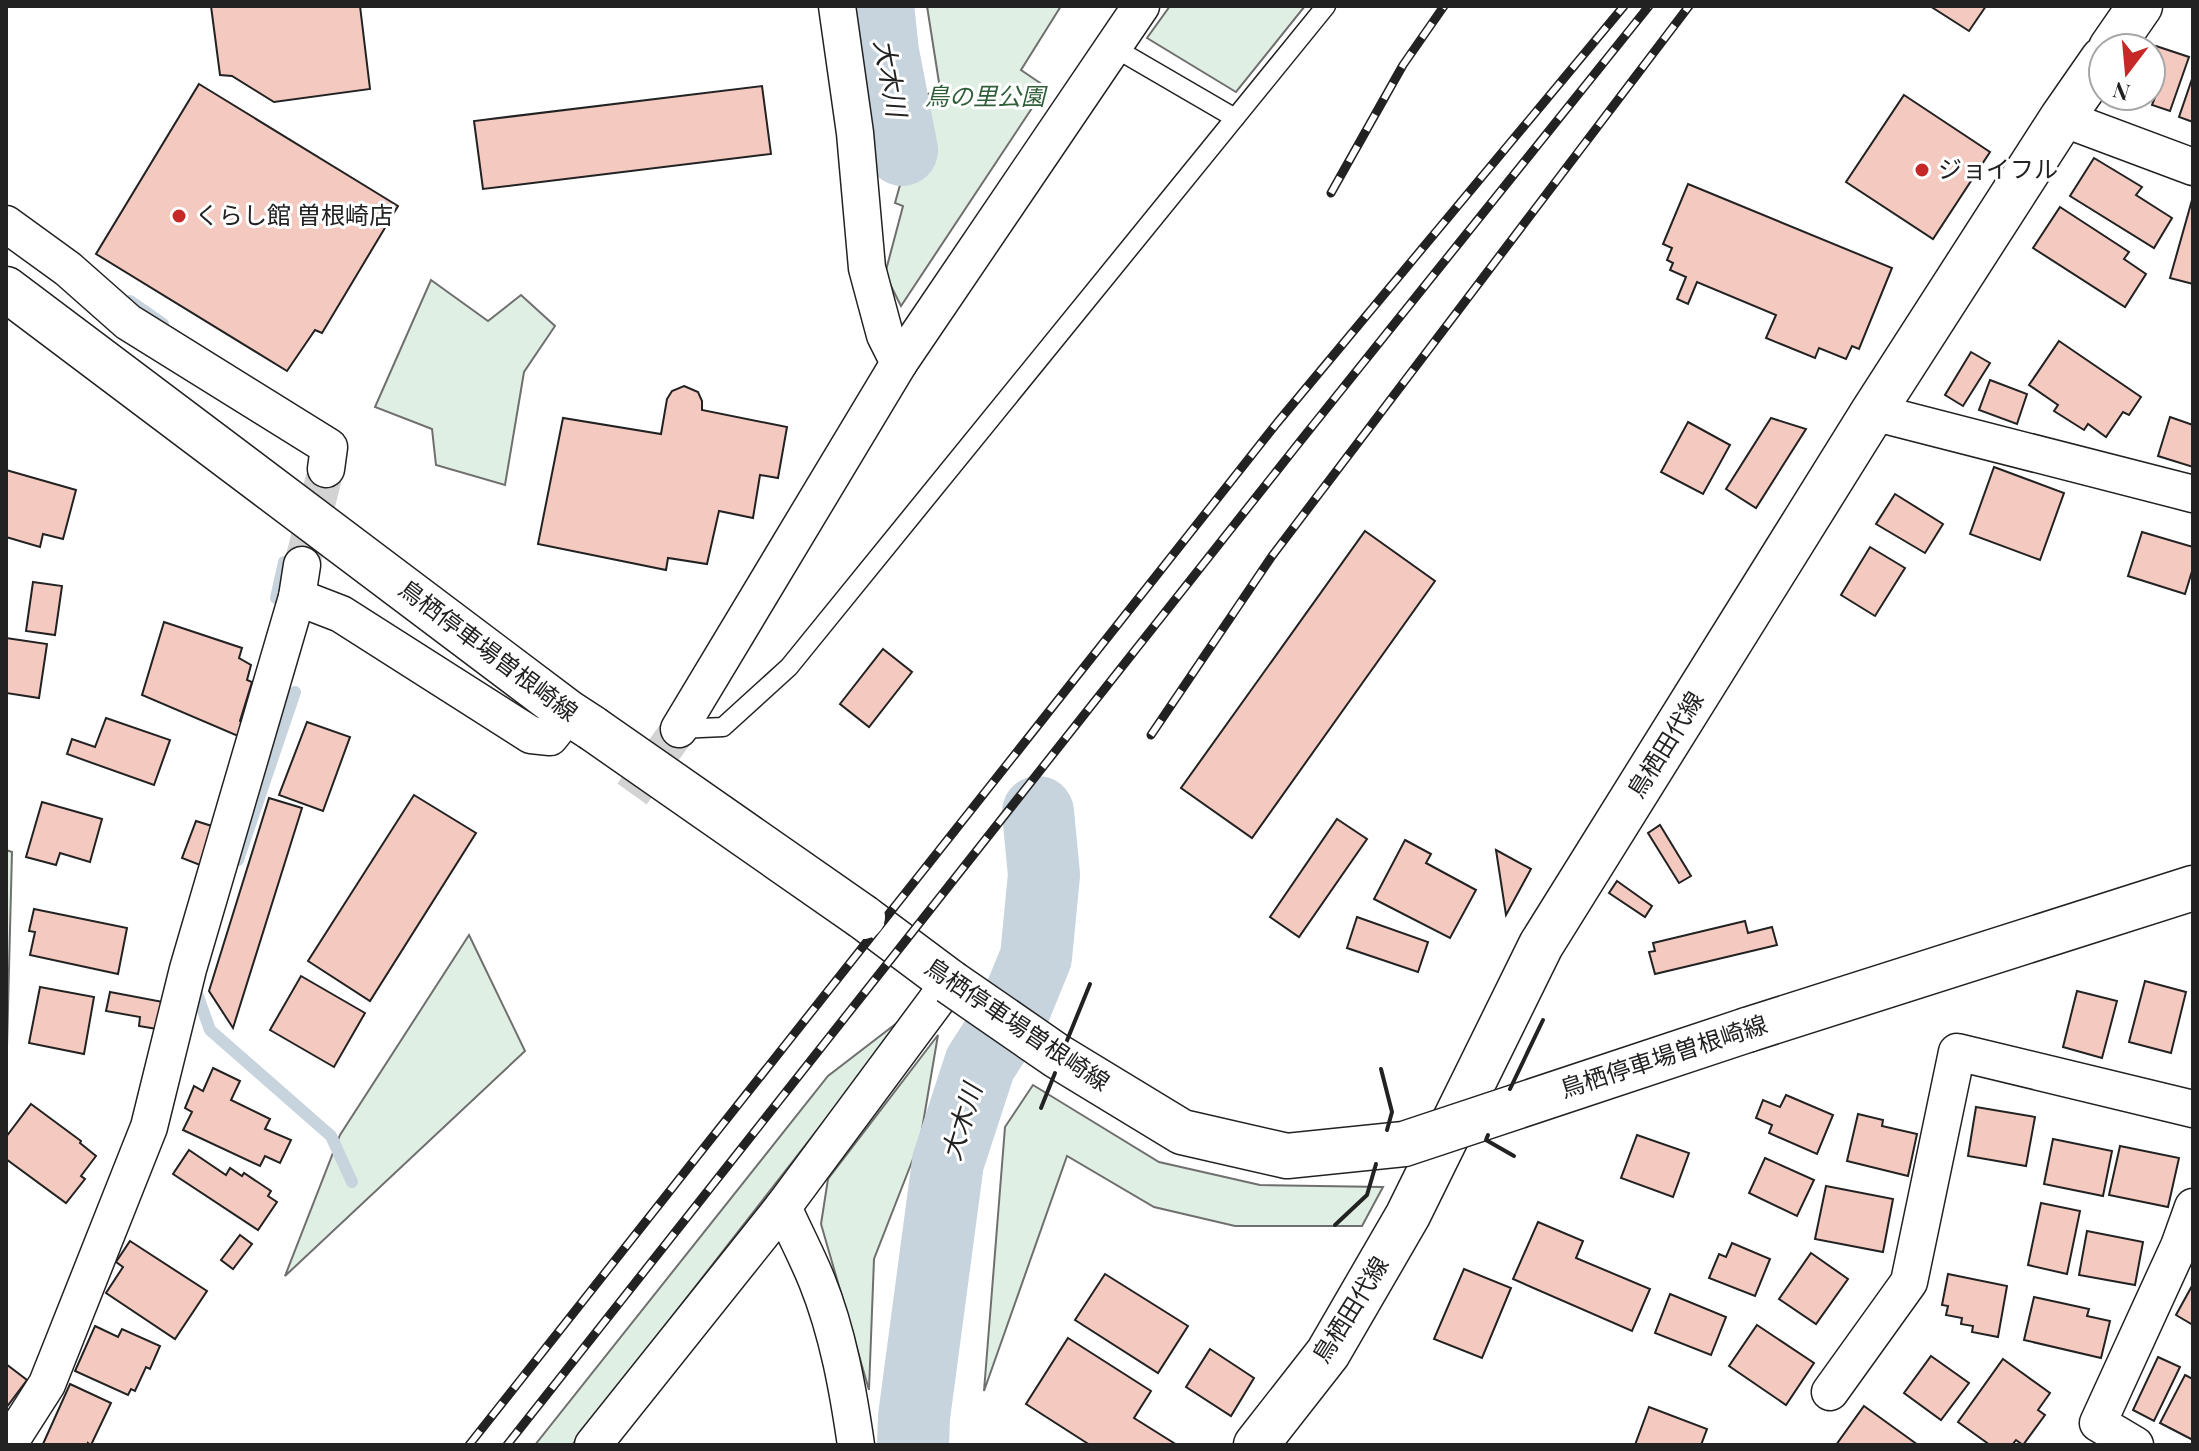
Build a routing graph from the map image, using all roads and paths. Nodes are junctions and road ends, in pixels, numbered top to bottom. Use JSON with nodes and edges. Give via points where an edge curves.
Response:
{"nodes":[{"id":1,"x":837,"y":6,"type":"edge"},
{"id":2,"x":1141,"y":6,"type":"edge"},
{"id":3,"x":1326,"y":6,"type":"edge"},
{"id":4,"x":2140,"y":6,"type":"edge"},
{"id":5,"x":2122,"y":32,"type":"edge"},
{"id":6,"x":1113,"y":47,"type":"junction"},
{"id":7,"x":2087,"y":82,"type":"edge"},
{"id":8,"x":1235,"y":118,"type":"junction"},
{"id":9,"x":2062,"y":118,"type":"junction"},
{"id":10,"x":2193,"y":167,"type":"edge"},
{"id":11,"x":6,"y":224,"type":"edge"},
{"id":12,"x":6,"y":289,"type":"edge"},
{"id":13,"x":899,"y":363,"type":"junction"},
{"id":14,"x":1873,"y":412,"type":"junction"},
{"id":15,"x":326,"y":469,"type":"tunnel mouth"},
{"id":16,"x":2193,"y":494,"type":"edge"},
{"id":17,"x":580,"y":720,"type":"junction"},
{"id":18,"x":679,"y":729,"type":"joint"},
{"id":19,"x":2193,"y":888,"type":"edge"},
{"id":20,"x":950,"y":982,"type":"junction"},
{"id":21,"x":2193,"y":1109,"type":"edge"},
{"id":22,"x":783,"y":1207,"type":"junction"},
{"id":23,"x":2193,"y":1207,"type":"edge"},
{"id":24,"x":1830,"y":1392,"type":"dead end"},
{"id":25,"x":7,"y":1445,"type":"edge"},
{"id":26,"x":593,"y":1445,"type":"edge"},
{"id":27,"x":856,"y":1445,"type":"edge"},
{"id":28,"x":1256,"y":1445,"type":"edge"},
{"id":29,"x":2135,"y":1445,"type":"edge"}],
"edges":[{"from":1,"to":13,"type":"street","via":[[867,268],[885,335]]},
{"from":2,"to":6,"type":"street"},
{"from":3,"to":8,"type":"lane"},
{"from":4,"to":5,"type":"main road"},
{"from":6,"to":8,"type":"lane"},
{"from":6,"to":13,"type":"street"},
{"from":7,"to":9,"type":"main road","name":"鳥栖田代線"},
{"from":8,"to":18,"type":"lane","via":[[789,667],[723,727]]},
{"from":9,"to":10,"type":"street"},
{"from":9,"to":14,"type":"main road","name":"鳥栖田代線"},
{"from":11,"to":15,"type":"street","via":[[128,322],[329,447]]},
{"from":12,"to":17,"type":"main road","name":"鳥栖停車場曽根崎線"},
{"from":13,"to":18,"type":"street"},
{"from":14,"to":16,"type":"street"},
{"from":14,"to":28,"type":"main road","name":"鳥栖田代線","via":[[1541,945],[1408,1215],[1328,1353]]},
{"from":17,"to":20,"type":"main road","name":"鳥栖停車場曽根崎線","bridge":true},
{"from":17,"to":25,"type":"street","via":[[550,737],[531,735],[341,614],[299,581],[192,954],[149,1127],[47,1384]]},
{"from":19,"to":20,"type":"main road","name":"鳥栖停車場曽根崎線","bridge":true,"via":[[1404,1144],[1287,1156],[1182,1132],[1057,1056]]},
{"from":20,"to":22,"type":"street"},
{"from":21,"to":24,"type":"street","via":[[1957,1052],[1909,1282]]},
{"from":22,"to":26,"type":"street"},
{"from":22,"to":27,"type":"street","via":[[818,1282],[839,1351]]},
{"from":23,"to":29,"type":"street","via":[[2098,1423]]}]}
